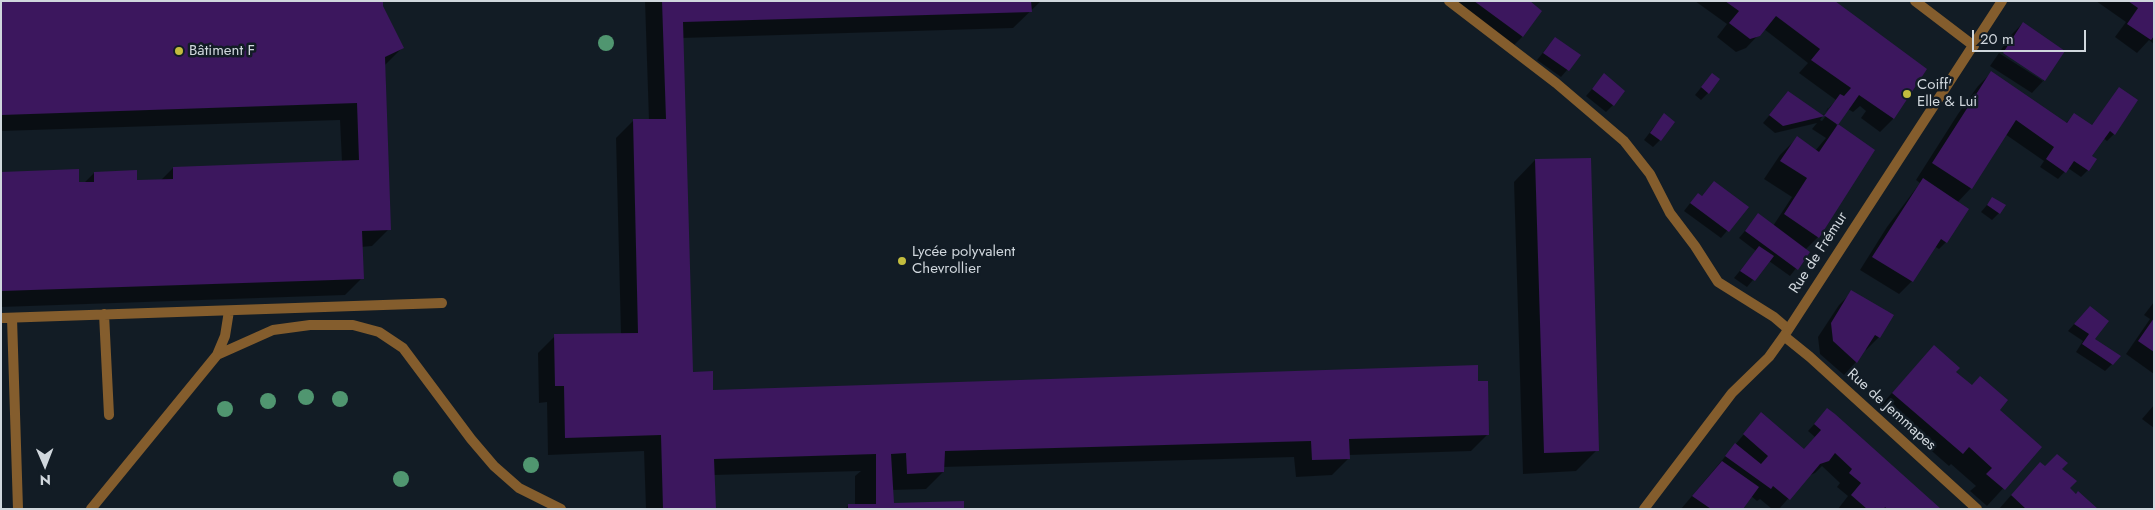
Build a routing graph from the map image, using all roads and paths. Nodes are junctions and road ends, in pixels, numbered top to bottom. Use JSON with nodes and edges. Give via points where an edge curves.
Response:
{"nodes":[{"id":1,"x":1449,"y":1,"type":"edge"},
{"id":2,"x":1914,"y":1,"type":"edge"},
{"id":3,"x":2002,"y":1,"type":"edge"},
{"id":4,"x":1974,"y":46,"type":"junction"},
{"id":5,"x":442,"y":304,"type":"dead end"},
{"id":6,"x":229,"y":311,"type":"junction"},
{"id":7,"x":104,"y":314,"type":"junction"},
{"id":8,"x":7,"y":318,"type":"edge"},
{"id":9,"x":1786,"y":332,"type":"junction"},
{"id":10,"x":217,"y":355,"type":"junction"},
{"id":11,"x":109,"y":416,"type":"dead end"},
{"id":12,"x":18,"y":509,"type":"edge"},
{"id":13,"x":90,"y":509,"type":"edge"},
{"id":14,"x":561,"y":509,"type":"edge"},
{"id":15,"x":1644,"y":509,"type":"edge"},
{"id":16,"x":1977,"y":509,"type":"edge"}],
"edges":[{"from":1,"to":9,"type":"street","name":"Rue de Jemmapes","via":[[1556,83],[1624,141],[1650,174],[1670,213],[1718,282],[1774,317]]},
{"from":2,"to":4,"type":"street"},
{"from":3,"to":4,"type":"street","name":"Rue de Frémur"},
{"from":4,"to":9,"type":"street","name":"Rue de Frémur"},
{"from":5,"to":6,"type":"street"},
{"from":6,"to":7,"type":"street"},
{"from":6,"to":10,"type":"street","via":[[225,336]]},
{"from":7,"to":8,"type":"street"},
{"from":7,"to":11,"type":"street"},
{"from":8,"to":12,"type":"street"},
{"from":9,"to":15,"type":"street","name":"Rue de Frémur","via":[[1769,357],[1732,394]]},
{"from":9,"to":16,"type":"street","name":"Rue de Jemmapes"},
{"from":10,"to":13,"type":"street"},
{"from":10,"to":14,"type":"street","via":[[273,330],[310,325],[353,325],[379,332],[402,348],[494,466],[519,488]]}]}
